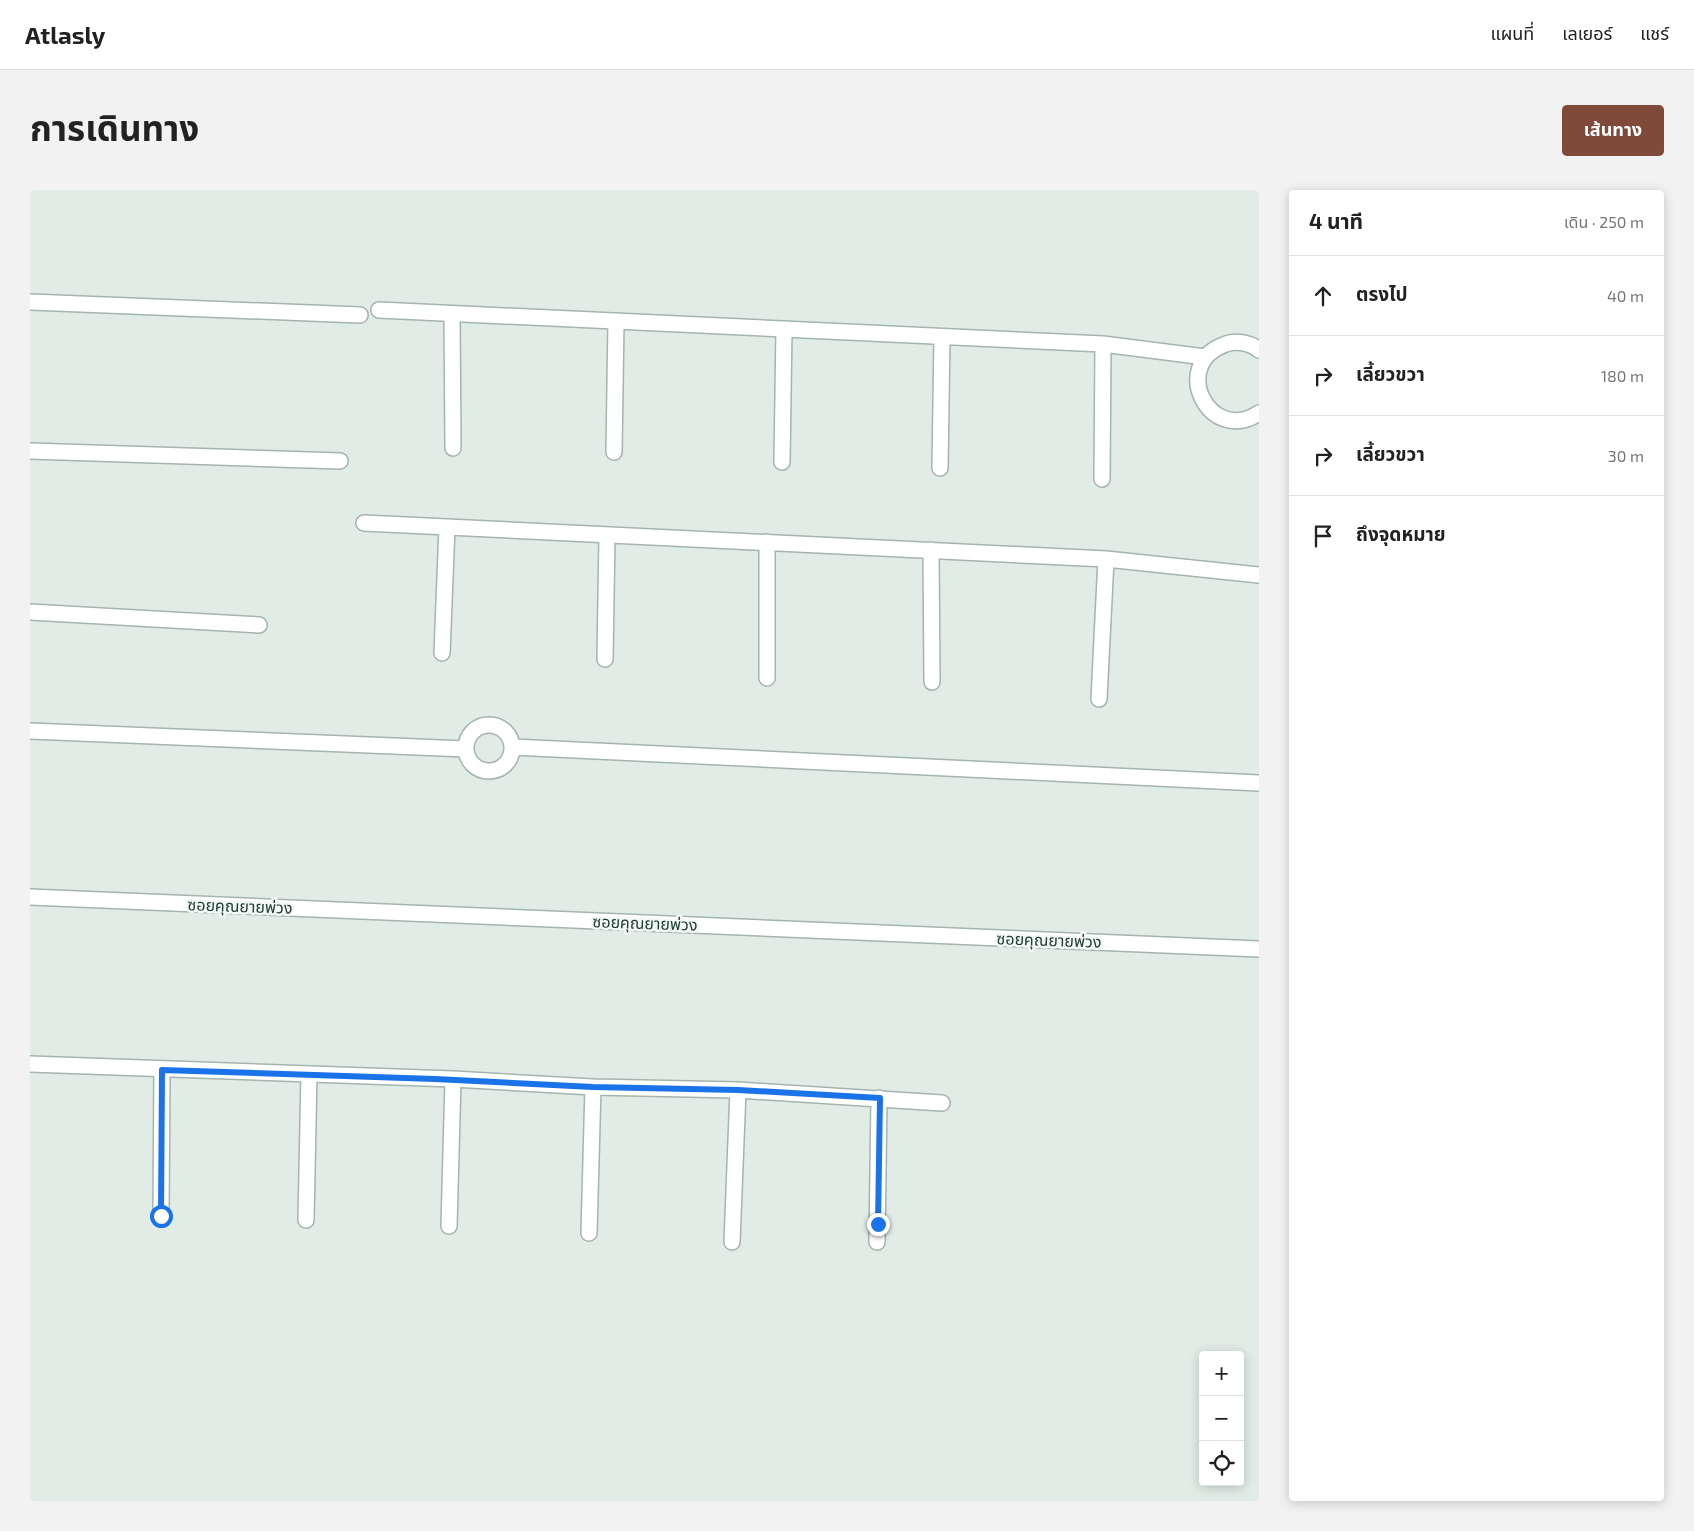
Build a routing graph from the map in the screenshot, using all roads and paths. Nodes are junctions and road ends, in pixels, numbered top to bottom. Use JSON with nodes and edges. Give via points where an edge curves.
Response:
{"nodes":[{"id":1,"x":30,"y":302,"type":"edge"},
{"id":2,"x":379,"y":310,"type":"dead end"},
{"id":3,"x":452,"y":314,"type":"junction"},
{"id":4,"x":360,"y":315,"type":"dead end"},
{"id":5,"x":616,"y":321,"type":"junction"},
{"id":6,"x":784,"y":329,"type":"junction"},
{"id":7,"x":942,"y":337,"type":"junction"},
{"id":8,"x":1103,"y":344,"type":"junction"},
{"id":9,"x":1259,"y":350,"type":"edge"},
{"id":10,"x":1205,"y":357,"type":"junction"},
{"id":11,"x":1259,"y":413,"type":"edge"},
{"id":12,"x":453,"y":448,"type":"dead end"},
{"id":13,"x":30,"y":451,"type":"edge"},
{"id":14,"x":614,"y":452,"type":"dead end"},
{"id":15,"x":340,"y":461,"type":"dead end"},
{"id":16,"x":782,"y":462,"type":"dead end"},
{"id":17,"x":940,"y":468,"type":"dead end"},
{"id":18,"x":1102,"y":479,"type":"dead end"},
{"id":19,"x":364,"y":523,"type":"dead end"},
{"id":20,"x":447,"y":527,"type":"junction"},
{"id":21,"x":607,"y":535,"type":"junction"},
{"id":22,"x":768,"y":542,"type":"junction"},
{"id":23,"x":931,"y":550,"type":"junction"},
{"id":24,"x":1106,"y":559,"type":"junction"},
{"id":25,"x":1259,"y":574,"type":"edge"},
{"id":26,"x":30,"y":612,"type":"edge"},
{"id":27,"x":259,"y":624,"type":"dead end"},
{"id":28,"x":442,"y":653,"type":"dead end"},
{"id":29,"x":605,"y":659,"type":"dead end"},
{"id":30,"x":767,"y":678,"type":"dead end"},
{"id":31,"x":932,"y":682,"type":"dead end"},
{"id":32,"x":1098,"y":700,"type":"dead end"},
{"id":33,"x":30,"y":732,"type":"edge"},
{"id":34,"x":513,"y":747,"type":"junction"},
{"id":35,"x":466,"y":749,"type":"junction"},
{"id":36,"x":1259,"y":783,"type":"edge"},
{"id":37,"x":30,"y":897,"type":"edge"},
{"id":38,"x":1259,"y":949,"type":"edge"},
{"id":39,"x":30,"y":1064,"type":"edge"},
{"id":40,"x":162,"y":1070,"type":"junction"},
{"id":41,"x":309,"y":1074,"type":"junction"},
{"id":42,"x":453,"y":1080,"type":"junction"},
{"id":43,"x":593,"y":1087,"type":"junction"},
{"id":44,"x":738,"y":1090,"type":"junction"},
{"id":45,"x":880,"y":1098,"type":"junction"},
{"id":46,"x":942,"y":1103,"type":"dead end"},
{"id":47,"x":161,"y":1216,"type":"dead end"},
{"id":48,"x":306,"y":1220,"type":"dead end"},
{"id":49,"x":449,"y":1226,"type":"dead end"},
{"id":50,"x":589,"y":1233,"type":"dead end"},
{"id":51,"x":732,"y":1242,"type":"dead end"},
{"id":52,"x":877,"y":1242,"type":"dead end"}],
"edges":[{"from":1,"to":4,"type":"street"},
{"from":2,"to":3,"type":"street"},
{"from":3,"to":5,"type":"street"},
{"from":3,"to":12,"type":"street"},
{"from":5,"to":6,"type":"street"},
{"from":5,"to":14,"type":"street"},
{"from":6,"to":7,"type":"street"},
{"from":6,"to":16,"type":"street"},
{"from":7,"to":8,"type":"street"},
{"from":7,"to":17,"type":"street"},
{"from":8,"to":10,"type":"street"},
{"from":8,"to":18,"type":"street"},
{"from":9,"to":10,"type":"street","via":[[1242,342],[1229,343]]},
{"from":10,"to":11,"type":"street","via":[[1197,380],[1198,392],[1211,412],[1234,420]]},
{"from":13,"to":15,"type":"street"},
{"from":19,"to":20,"type":"street"},
{"from":20,"to":21,"type":"street"},
{"from":20,"to":28,"type":"street"},
{"from":21,"to":22,"type":"street"},
{"from":21,"to":29,"type":"street"},
{"from":22,"to":23,"type":"street"},
{"from":22,"to":30,"type":"street"},
{"from":23,"to":24,"type":"street"},
{"from":23,"to":31,"type":"street"},
{"from":24,"to":25,"type":"street"},
{"from":24,"to":32,"type":"street"},
{"from":26,"to":27,"type":"street"},
{"from":33,"to":35,"type":"street"},
{"from":34,"to":35,"type":"street","via":[[510,758],[495,771],[475,767],[468,759]]},
{"from":34,"to":35,"type":"street","via":[[504,729],[483,725],[467,738]]},
{"from":34,"to":36,"type":"street"},
{"from":37,"to":38,"type":"street","name":"ซอยคุณยายพ่วง"},
{"from":39,"to":40,"type":"street"},
{"from":40,"to":41,"type":"street"},
{"from":40,"to":47,"type":"street"},
{"from":41,"to":42,"type":"street"},
{"from":41,"to":48,"type":"street"},
{"from":42,"to":43,"type":"street"},
{"from":42,"to":49,"type":"street"},
{"from":43,"to":44,"type":"street"},
{"from":43,"to":50,"type":"street"},
{"from":44,"to":45,"type":"street"},
{"from":44,"to":51,"type":"street"},
{"from":45,"to":46,"type":"street"},
{"from":45,"to":52,"type":"street"}]}
